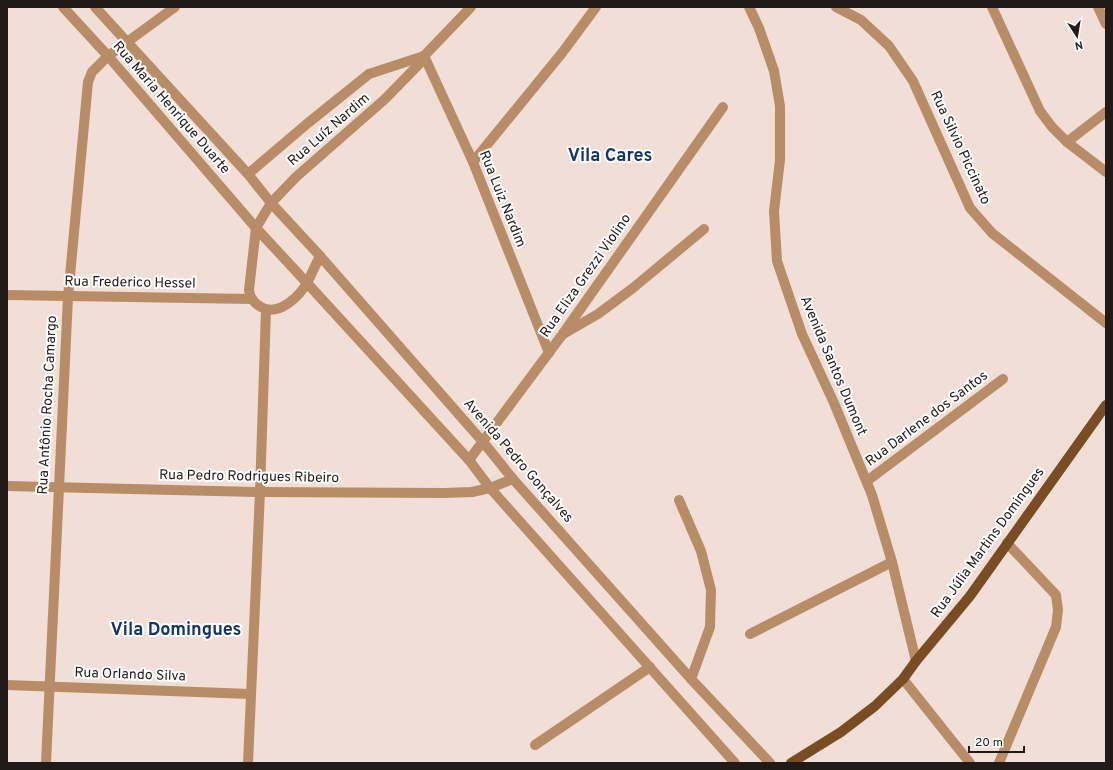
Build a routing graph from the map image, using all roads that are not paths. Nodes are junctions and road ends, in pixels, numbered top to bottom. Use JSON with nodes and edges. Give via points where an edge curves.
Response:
{"nodes":[{"id":1,"x":63,"y":7,"type":"edge"},
{"id":2,"x":95,"y":7,"type":"edge"},
{"id":3,"x":175,"y":7,"type":"edge"},
{"id":4,"x":471,"y":7,"type":"edge"},
{"id":5,"x":596,"y":7,"type":"edge"},
{"id":6,"x":748,"y":7,"type":"edge"},
{"id":7,"x":836,"y":7,"type":"edge"},
{"id":8,"x":992,"y":7,"type":"edge"},
{"id":9,"x":1098,"y":7,"type":"edge"},
{"id":10,"x":1106,"y":24,"type":"edge"},
{"id":11,"x":126,"y":42,"type":"junction"},
{"id":12,"x":108,"y":56,"type":"junction"},
{"id":13,"x":424,"y":57,"type":"junction"},
{"id":14,"x":723,"y":107,"type":"dead end"},
{"id":15,"x":1106,"y":112,"type":"edge"},
{"id":16,"x":1068,"y":142,"type":"junction"},
{"id":17,"x":473,"y":162,"type":"junction"},
{"id":18,"x":1106,"y":172,"type":"edge"},
{"id":19,"x":248,"y":174,"type":"junction"},
{"id":20,"x":270,"y":203,"type":"junction"},
{"id":21,"x":256,"y":228,"type":"junction"},
{"id":22,"x":704,"y":229,"type":"dead end"},
{"id":23,"x":320,"y":256,"type":"junction"},
{"id":24,"x":307,"y":283,"type":"junction"},
{"id":25,"x":7,"y":295,"type":"edge"},
{"id":26,"x":68,"y":297,"type":"junction"},
{"id":27,"x":252,"y":299,"type":"junction"},
{"id":28,"x":266,"y":310,"type":"junction"},
{"id":29,"x":1106,"y":324,"type":"edge"},
{"id":30,"x":562,"y":335,"type":"junction"},
{"id":31,"x":549,"y":353,"type":"junction"},
{"id":32,"x":1003,"y":379,"type":"dead end"},
{"id":33,"x":1106,"y":405,"type":"edge"},
{"id":34,"x":483,"y":442,"type":"junction"},
{"id":35,"x":469,"y":460,"type":"junction"},
{"id":36,"x":513,"y":479,"type":"junction"},
{"id":37,"x":867,"y":481,"type":"junction"},
{"id":38,"x":7,"y":486,"type":"edge"},
{"id":39,"x":58,"y":488,"type":"junction"},
{"id":40,"x":490,"y":488,"type":"junction"},
{"id":41,"x":260,"y":492,"type":"junction"},
{"id":42,"x":679,"y":500,"type":"dead end"},
{"id":43,"x":1007,"y":543,"type":"junction"},
{"id":44,"x":892,"y":562,"type":"junction"},
{"id":45,"x":750,"y":634,"type":"dead end"},
{"id":46,"x":916,"y":661,"type":"junction"},
{"id":47,"x":650,"y":667,"type":"junction"},
{"id":48,"x":691,"y":679,"type":"junction"},
{"id":49,"x":903,"y":679,"type":"junction"},
{"id":50,"x":7,"y":685,"type":"edge"},
{"id":51,"x":49,"y":687,"type":"junction"},
{"id":52,"x":251,"y":694,"type":"junction"},
{"id":53,"x":534,"y":745,"type":"dead end"},
{"id":54,"x":46,"y":763,"type":"edge"},
{"id":55,"x":248,"y":763,"type":"edge"},
{"id":56,"x":735,"y":763,"type":"edge"},
{"id":57,"x":770,"y":763,"type":"edge"},
{"id":58,"x":791,"y":763,"type":"edge"},
{"id":59,"x":970,"y":763,"type":"edge"},
{"id":60,"x":999,"y":763,"type":"edge"}],
"edges":[{"from":1,"to":12,"type":"street","name":"Rua Maria Henrique Duarte"},
{"from":2,"to":11,"type":"street","name":"Rua Maria Henrique Duarte"},
{"from":3,"to":11,"type":"street","name":"Rua Antônio Rocha Camargo"},
{"from":4,"to":13,"type":"street","name":"Rua Luíz Nardim"},
{"from":5,"to":17,"type":"street"},
{"from":6,"to":37,"type":"street","name":"Avenida Santos Dumont","via":[[774,71],[780,106],[780,160],[774,211],[777,261],[802,334]]},
{"from":7,"to":29,"type":"street","name":"Rua Silvio Piccinato","via":[[861,20],[889,46],[913,81],[970,208],[992,232]]},
{"from":8,"to":16,"type":"street","via":[[1040,111]]},
{"from":9,"to":10,"type":"street"},
{"from":11,"to":12,"type":"street","name":"Rua Antônio Rocha Camargo"},
{"from":11,"to":19,"type":"street","name":"Rua Maria Henrique Duarte"},
{"from":12,"to":21,"type":"street","name":"Rua Maria Henrique Duarte"},
{"from":12,"to":26,"type":"street","name":"Rua Antônio Rocha Camargo","via":[[92,72],[88,82]]},
{"from":13,"to":17,"type":"street","name":"Rua Luiz Nardim"},
{"from":13,"to":19,"type":"street","name":"Rua Luíz Nardim","via":[[369,74]]},
{"from":13,"to":20,"type":"street","name":"Rua Luíz Nardim","via":[[385,99]]},
{"from":14,"to":30,"type":"street","name":"Rua Eliza Grezzi Violino"},
{"from":15,"to":16,"type":"street"},
{"from":16,"to":18,"type":"street"},
{"from":17,"to":31,"type":"street","name":"Rua Luiz Nardim"},
{"from":19,"to":20,"type":"street","name":"Avenida Pedro Gonçalves"},
{"from":20,"to":21,"type":"street","name":"Rua Luíz Nardim"},
{"from":20,"to":23,"type":"street","name":"Avenida Pedro Gonçalves"},
{"from":21,"to":24,"type":"street"},
{"from":21,"to":27,"type":"street","via":[[249,290]]},
{"from":22,"to":30,"type":"street","via":[[621,297]]},
{"from":23,"to":24,"type":"street"},
{"from":23,"to":34,"type":"street","name":"Avenida Pedro Gonçalves"},
{"from":24,"to":28,"type":"street","via":[[294,300],[279,308]]},
{"from":24,"to":35,"type":"street"},
{"from":25,"to":26,"type":"street","name":"Rua Frederico Hessel"},
{"from":26,"to":27,"type":"street","name":"Rua Frederico Hessel"},
{"from":26,"to":39,"type":"street","name":"Rua Antônio Rocha Camargo"},
{"from":27,"to":28,"type":"street"},
{"from":28,"to":41,"type":"street"},
{"from":30,"to":31,"type":"street","name":"Rua Eliza Grezzi Violino"},
{"from":31,"to":34,"type":"street","name":"Rua Eliza Grezzi Violino"},
{"from":32,"to":37,"type":"street","name":"Rua Darlene dos Santos"},
{"from":33,"to":43,"type":"main road","name":"Rua Júlia Martins Domingues"},
{"from":34,"to":35,"type":"street","name":"Rua Eliza Grezzi Violino"},
{"from":34,"to":36,"type":"street","name":"Avenida Pedro Gonçalves"},
{"from":35,"to":40,"type":"street"},
{"from":36,"to":40,"type":"street","name":"Rua Pedro Rodrigues Ribeiro"},
{"from":36,"to":48,"type":"street","name":"Avenida Pedro Gonçalves"},
{"from":37,"to":44,"type":"street","name":"Avenida Santos Dumont"},
{"from":38,"to":39,"type":"street","name":"Rua Pedro Rodrigues Ribeiro"},
{"from":39,"to":41,"type":"street","name":"Rua Pedro Rodrigues Ribeiro"},
{"from":39,"to":51,"type":"street","name":"Rua Antônio Rocha Camargo"},
{"from":40,"to":41,"type":"street","name":"Rua Pedro Rodrigues Ribeiro","via":[[472,492],[444,493]]},
{"from":40,"to":47,"type":"street"},
{"from":41,"to":52,"type":"street"},
{"from":42,"to":48,"type":"street","via":[[701,551],[711,590],[710,627]]},
{"from":43,"to":46,"type":"main road","name":"Rua Júlia Martins Domingues","via":[[970,596]]},
{"from":43,"to":60,"type":"street","via":[[1056,594],[1058,610],[1056,627]]},
{"from":44,"to":45,"type":"street"},
{"from":44,"to":46,"type":"street","name":"Avenida Santos Dumont"},
{"from":46,"to":49,"type":"main road","name":"Rua Júlia Martins Domingues"},
{"from":47,"to":53,"type":"street"},
{"from":47,"to":56,"type":"street"},
{"from":48,"to":57,"type":"street","name":"Avenida Pedro Gonçalves"},
{"from":49,"to":58,"type":"main road","name":"Rua Júlia Martins Domingues","via":[[875,706],[841,732]]},
{"from":49,"to":59,"type":"street"},
{"from":50,"to":51,"type":"street","name":"Rua Orlando Silva"},
{"from":51,"to":52,"type":"street","name":"Rua Orlando Silva"},
{"from":51,"to":54,"type":"street","name":"Rua Antônio Rocha Camargo"},
{"from":52,"to":55,"type":"street"}]}
